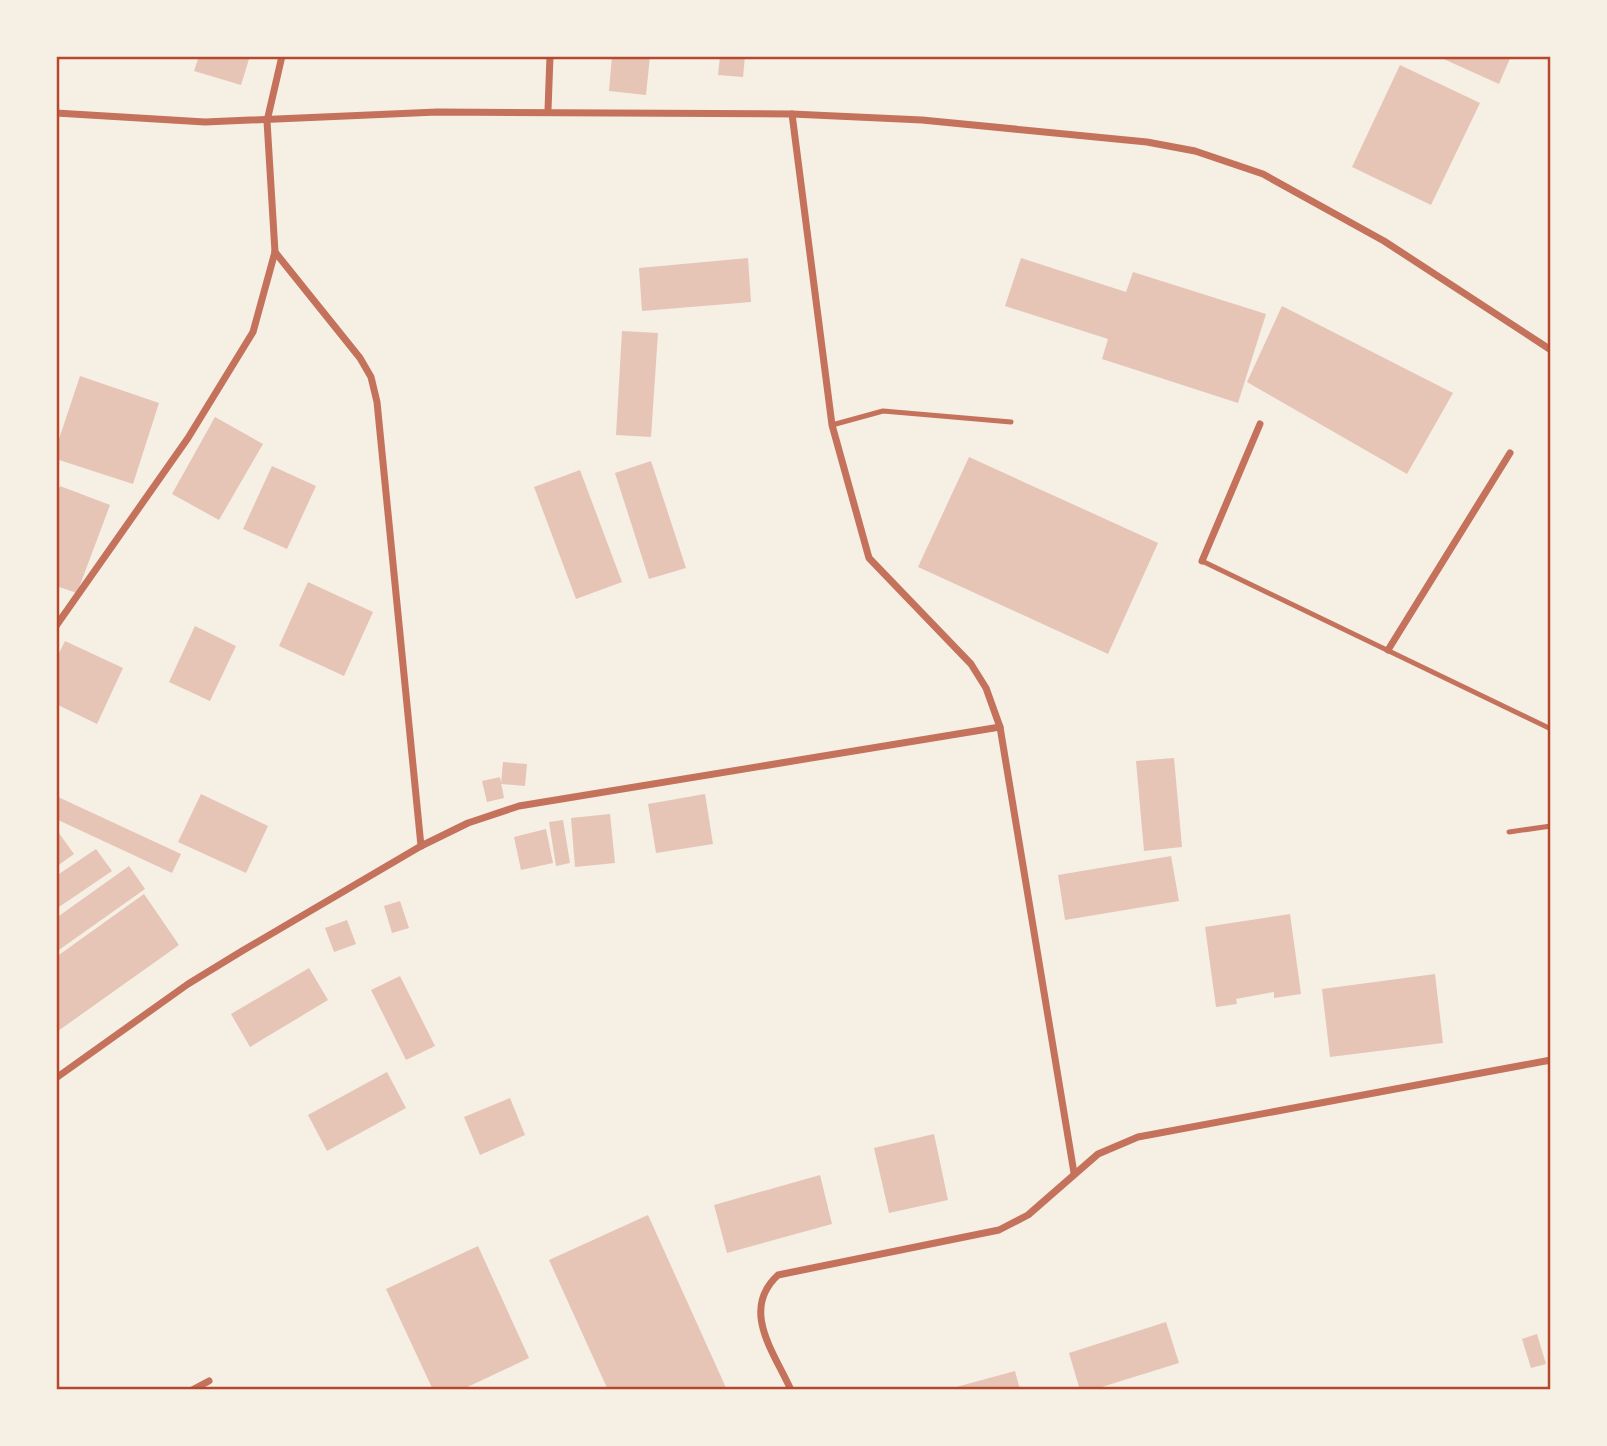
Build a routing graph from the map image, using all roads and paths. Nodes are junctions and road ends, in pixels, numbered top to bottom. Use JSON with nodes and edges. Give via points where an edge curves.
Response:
{"nodes":[{"id":1,"x":282,"y":56,"type":"edge"},
{"id":2,"x":550,"y":56,"type":"edge"},
{"id":3,"x":548,"y":110,"type":"junction"},
{"id":4,"x":56,"y":113,"type":"edge"},
{"id":5,"x":792,"y":114,"type":"junction"},
{"id":6,"x":267,"y":121,"type":"junction"},
{"id":7,"x":275,"y":252,"type":"junction"},
{"id":8,"x":1551,"y":350,"type":"edge"},
{"id":9,"x":1011,"y":422,"type":"dead end"},
{"id":10,"x":1260,"y":424,"type":"dead end"},
{"id":11,"x":832,"y":425,"type":"junction"},
{"id":12,"x":1510,"y":453,"type":"dead end"},
{"id":13,"x":1202,"y":561,"type":"joint"},
{"id":14,"x":56,"y":626,"type":"edge"},
{"id":15,"x":1388,"y":650,"type":"junction"},
{"id":16,"x":1000,"y":727,"type":"junction"},
{"id":17,"x":1551,"y":729,"type":"edge"},
{"id":18,"x":1551,"y":826,"type":"edge"},
{"id":19,"x":1509,"y":832,"type":"dead end"},
{"id":20,"x":421,"y":846,"type":"junction"},
{"id":21,"x":1551,"y":1060,"type":"edge"},
{"id":22,"x":56,"y":1078,"type":"edge"},
{"id":23,"x":1074,"y":1173,"type":"junction"},
{"id":24,"x":209,"y":1381,"type":"dead end"},
{"id":25,"x":192,"y":1390,"type":"edge"},
{"id":26,"x":791,"y":1390,"type":"edge"}],
"edges":[{"from":1,"to":6,"type":"street"},
{"from":2,"to":3,"type":"street"},
{"from":3,"to":5,"type":"street"},
{"from":3,"to":6,"type":"street"},
{"from":4,"to":6,"type":"street"},
{"from":5,"to":8,"type":"street","via":[[992,126],[1195,151],[1263,174],[1384,241]]},
{"from":5,"to":11,"type":"street"},
{"from":6,"to":7,"type":"street"},
{"from":7,"to":14,"type":"street","via":[[253,332],[188,438]]},
{"from":7,"to":20,"type":"street","via":[[371,377]]},
{"from":9,"to":11,"type":"lane","via":[[883,411]]},
{"from":10,"to":13,"type":"street"},
{"from":11,"to":16,"type":"street","via":[[869,558],[971,664],[986,688]]},
{"from":12,"to":15,"type":"street"},
{"from":13,"to":15,"type":"lane"},
{"from":15,"to":17,"type":"lane"},
{"from":16,"to":20,"type":"street","via":[[519,806],[468,823]]},
{"from":16,"to":23,"type":"street"},
{"from":18,"to":19,"type":"lane"},
{"from":20,"to":22,"type":"street","via":[[188,984]]},
{"from":21,"to":23,"type":"street","via":[[1138,1137],[1098,1154]]},
{"from":23,"to":26,"type":"street","via":[[1028,1215],[999,1230],[778,1275],[765,1286],[760,1321]]},
{"from":24,"to":25,"type":"street"}]}
